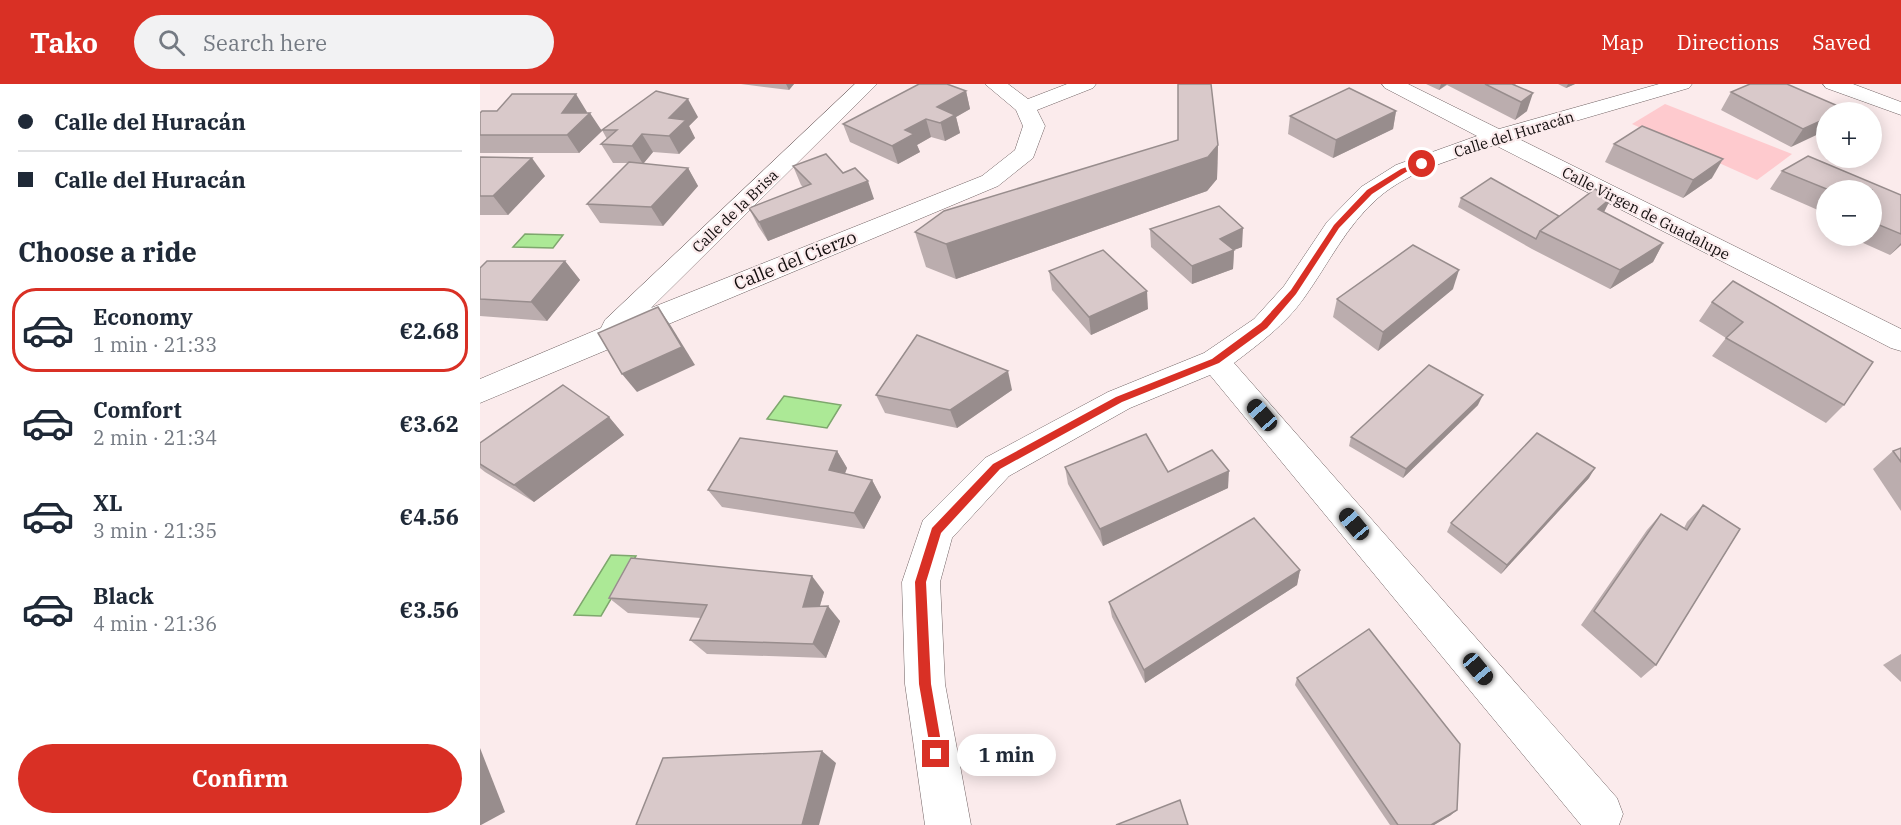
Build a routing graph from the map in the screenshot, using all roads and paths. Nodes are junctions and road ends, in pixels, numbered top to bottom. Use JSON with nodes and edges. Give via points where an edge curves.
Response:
{"nodes":[{"id":1,"x":867,"y":84,"type":"edge"},
{"id":2,"x":995,"y":84,"type":"edge"},
{"id":3,"x":1086,"y":84,"type":"edge"},
{"id":4,"x":1392,"y":84,"type":"edge"},
{"id":5,"x":1678,"y":84,"type":"edge"},
{"id":6,"x":1833,"y":84,"type":"edge"},
{"id":7,"x":1025,"y":107,"type":"junction"},
{"id":8,"x":1901,"y":109,"type":"edge"},
{"id":9,"x":1495,"y":137,"type":"junction"},
{"id":10,"x":603,"y":339,"type":"junction"},
{"id":11,"x":1901,"y":341,"type":"edge"},
{"id":12,"x":1215,"y":361,"type":"junction"},
{"id":13,"x":480,"y":392,"type":"edge"},
{"id":14,"x":1601,"y":814,"type":"dead end"},
{"id":15,"x":948,"y":825,"type":"edge"}],
"edges":[{"from":1,"to":10,"type":"street","name":"Calle de la Brisa"},
{"from":2,"to":7,"type":"street"},
{"from":3,"to":7,"type":"street"},
{"from":4,"to":9,"type":"street","name":"Calle Virgen de Guadalupe"},
{"from":5,"to":9,"type":"street","name":"Calle del Huracán"},
{"from":6,"to":8,"type":"street"},
{"from":7,"to":10,"type":"street","name":"Calle del Cierzo","via":[[1034,126],[1025,153],[990,181]]},
{"from":9,"to":11,"type":"street","name":"Calle Virgen de Guadalupe"},
{"from":9,"to":12,"type":"street","name":"Calle del Huracán","via":[[1404,170],[1370,192],[1336,227],[1294,292],[1264,326]]},
{"from":10,"to":13,"type":"street","name":"Calle del Cierzo"},
{"from":12,"to":14,"type":"street"},
{"from":12,"to":15,"type":"street","name":"Calle del Huracán","via":[[1119,400],[997,467],[936,531],[921,582],[925,684]]}]}
